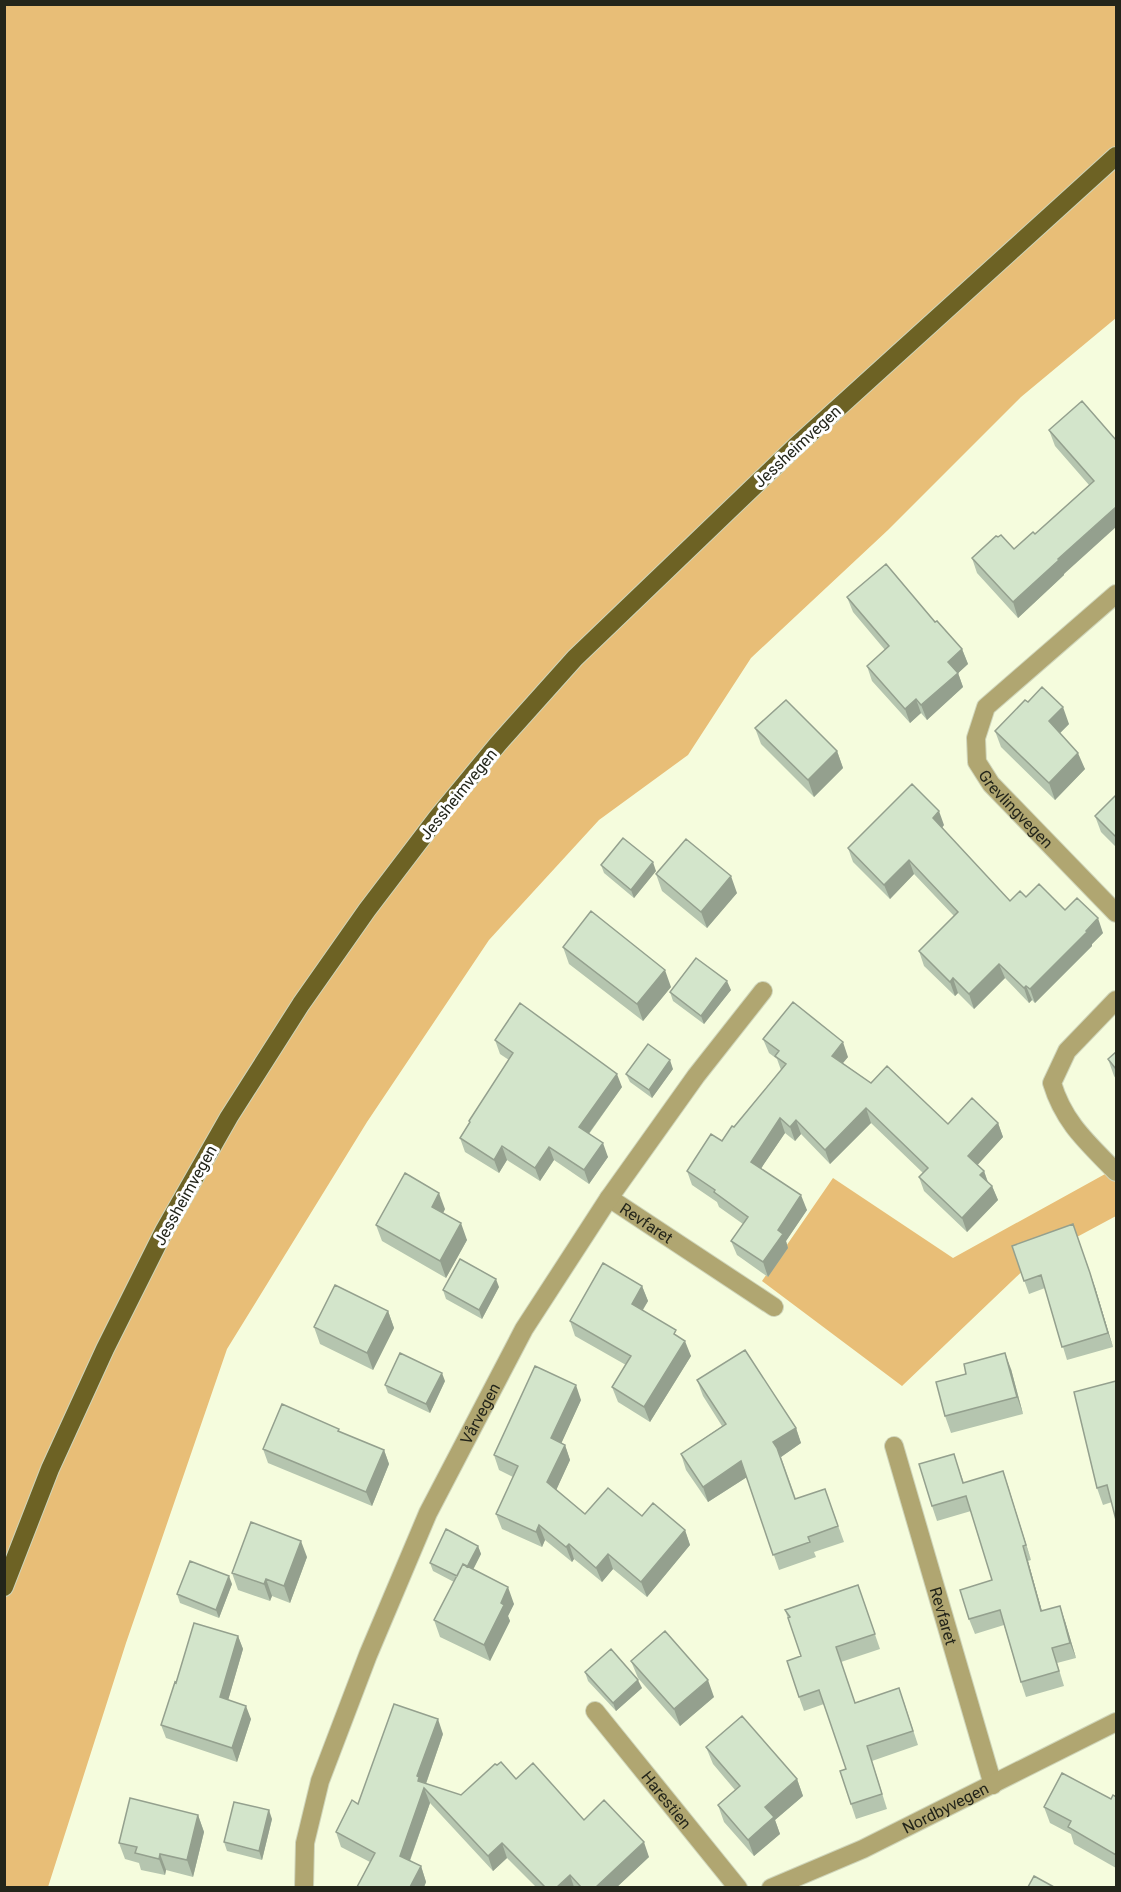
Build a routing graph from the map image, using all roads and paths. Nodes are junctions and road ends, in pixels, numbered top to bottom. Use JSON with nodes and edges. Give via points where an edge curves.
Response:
{"nodes":[{"id":1,"x":1116,"y":156,"type":"edge"},
{"id":2,"x":1116,"y":594,"type":"edge"},
{"id":3,"x":1116,"y":913,"type":"edge"},
{"id":4,"x":763,"y":991,"type":"dead end"},
{"id":5,"x":1116,"y":1000,"type":"edge"},
{"id":6,"x":1116,"y":1172,"type":"edge"},
{"id":7,"x":609,"y":1197,"type":"junction"},
{"id":8,"x":774,"y":1307,"type":"dead end"},
{"id":9,"x":894,"y":1446,"type":"dead end"},
{"id":10,"x":4,"y":1587,"type":"edge"},
{"id":11,"x":595,"y":1711,"type":"dead end"},
{"id":12,"x":1116,"y":1722,"type":"edge"},
{"id":13,"x":993,"y":1785,"type":"junction"},
{"id":14,"x":304,"y":1887,"type":"edge"},
{"id":15,"x":738,"y":1887,"type":"edge"},
{"id":16,"x":771,"y":1887,"type":"edge"}],
"edges":[{"from":1,"to":10,"type":"main road","name":"Jessheimvegen","via":[[796,446],[575,658],[437,818],[301,1004],[229,1117],[164,1231],[50,1469]]},
{"from":2,"to":3,"type":"street","name":"Grevlingvegen","via":[[986,707],[976,738],[977,762],[990,784]]},
{"from":4,"to":7,"type":"street","name":"Vårvegen"},
{"from":5,"to":6,"type":"street","via":[[1067,1051],[1052,1083],[1058,1103],[1077,1131]]},
{"from":7,"to":8,"type":"street","name":"Revfaret"},
{"from":7,"to":14,"type":"street","name":"Vårvegen","via":[[524,1329],[428,1513],[320,1781],[305,1843]]},
{"from":9,"to":13,"type":"street","name":"Revfaret"},
{"from":11,"to":15,"type":"street","name":"Harestien"},
{"from":12,"to":13,"type":"street","name":"Nordbyvegen"},
{"from":13,"to":16,"type":"street","name":"Nordbyvegen","via":[[863,1849]]}]}
